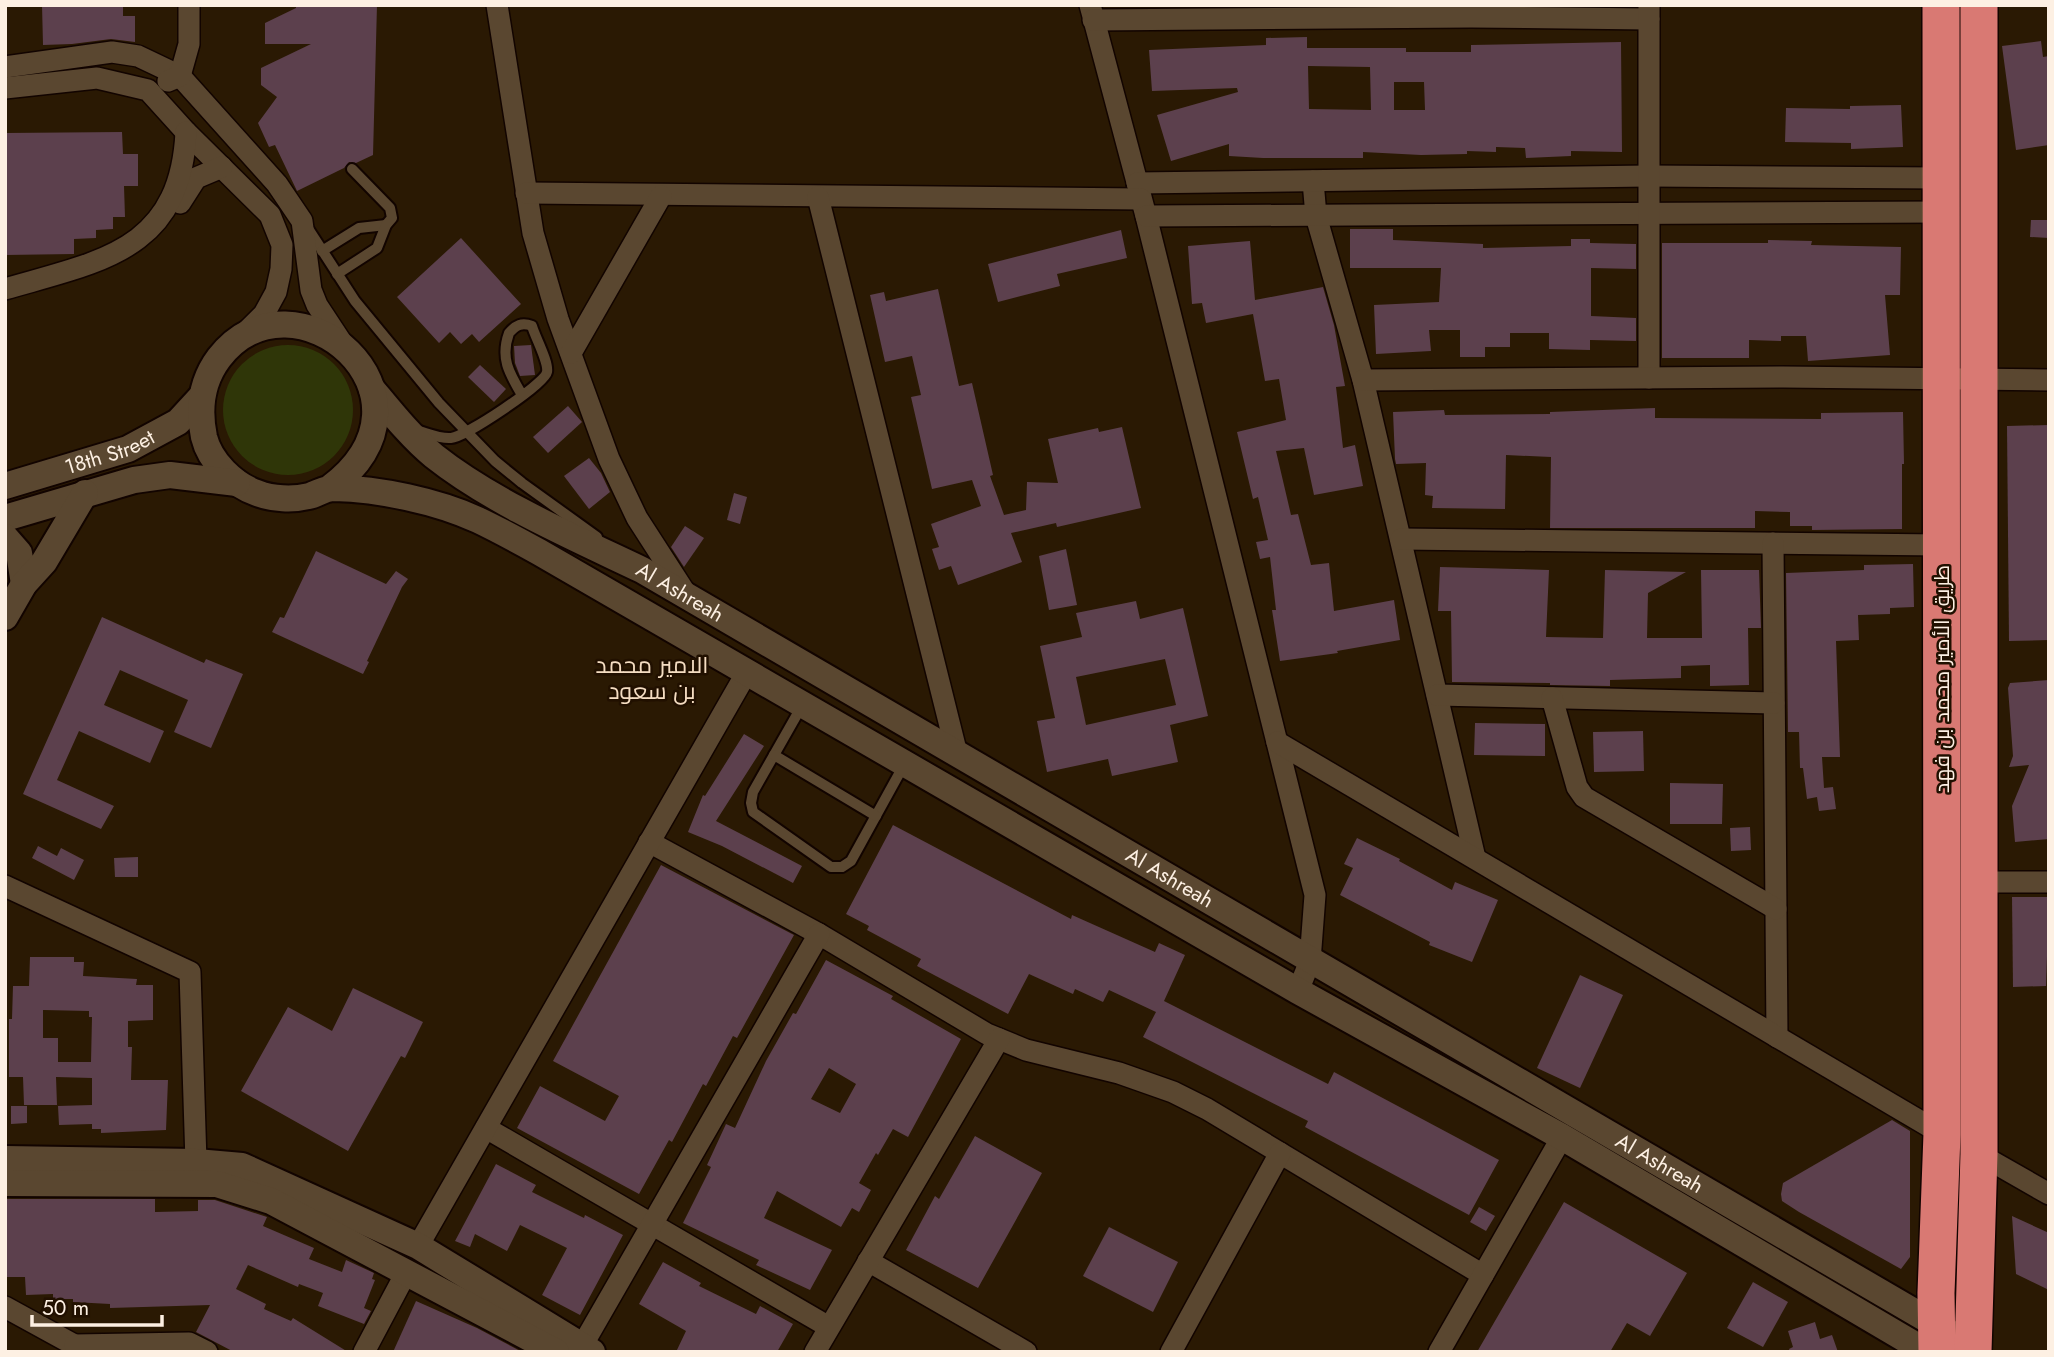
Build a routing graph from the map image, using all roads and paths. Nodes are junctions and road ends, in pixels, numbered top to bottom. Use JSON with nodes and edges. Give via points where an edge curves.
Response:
{"nodes":[{"id":1,"x":189,"y":5,"type":"edge"},
{"id":2,"x":497,"y":5,"type":"edge"},
{"id":3,"x":1941,"y":5,"type":"edge"},
{"id":4,"x":1983,"y":8,"type":"edge"},
{"id":5,"x":1471,"y":11,"type":"edge"},
{"id":6,"x":1270,"y":12,"type":"edge"},
{"id":7,"x":1649,"y":12,"type":"edge"},
{"id":8,"x":1091,"y":13,"type":"edge"},
{"id":9,"x":5,"y":67,"type":"edge"},
{"id":10,"x":180,"y":76,"type":"junction"},
{"id":11,"x":5,"y":88,"type":"edge"},
{"id":12,"x":148,"y":90,"type":"junction"},
{"id":13,"x":186,"y":132,"type":"junction"},
{"id":14,"x":222,"y":167,"type":"junction"},
{"id":15,"x":352,"y":169,"type":"dead end"},
{"id":16,"x":1648,"y":176,"type":"junction"},
{"id":17,"x":1313,"y":181,"type":"junction"},
{"id":18,"x":526,"y":193,"type":"junction"},
{"id":19,"x":1941,"y":195,"type":"junction"},
{"id":20,"x":661,"y":196,"type":"junction"},
{"id":21,"x":818,"y":197,"type":"junction"},
{"id":22,"x":1141,"y":200,"type":"junction"},
{"id":23,"x":1648,"y":213,"type":"junction"},
{"id":24,"x":1316,"y":216,"type":"junction"},
{"id":25,"x":302,"y":220,"type":"junction"},
{"id":26,"x":386,"y":225,"type":"junction"},
{"id":27,"x":322,"y":251,"type":"junction"},
{"id":28,"x":337,"y":274,"type":"junction"},
{"id":29,"x":5,"y":289,"type":"edge"},
{"id":30,"x":5,"y":298,"type":"edge"},
{"id":31,"x":239,"y":340,"type":"junction"},
{"id":32,"x":344,"y":345,"type":"junction"},
{"id":33,"x":570,"y":353,"type":"junction"},
{"id":34,"x":1649,"y":378,"type":"junction"},
{"id":35,"x":1363,"y":380,"type":"junction"},
{"id":36,"x":1942,"y":380,"type":"junction"},
{"id":37,"x":1980,"y":380,"type":"junction"},
{"id":38,"x":2049,"y":380,"type":"edge"},
{"id":39,"x":372,"y":389,"type":"junction"},
{"id":40,"x":522,"y":395,"type":"junction"},
{"id":41,"x":201,"y":397,"type":"junction"},
{"id":42,"x":403,"y":426,"type":"junction"},
{"id":43,"x":467,"y":432,"type":"junction"},
{"id":44,"x":237,"y":483,"type":"junction"},
{"id":45,"x":5,"y":486,"type":"edge"},
{"id":46,"x":330,"y":488,"type":"junction"},
{"id":47,"x":85,"y":493,"type":"junction"},
{"id":48,"x":5,"y":518,"type":"edge"},
{"id":49,"x":5,"y":537,"type":"edge"},
{"id":50,"x":1401,"y":539,"type":"junction"},
{"id":51,"x":1773,"y":543,"type":"junction"},
{"id":52,"x":1942,"y":545,"type":"junction"},
{"id":53,"x":642,"y":570,"type":"junction"},
{"id":54,"x":24,"y":584,"type":"junction"},
{"id":55,"x":688,"y":597,"type":"junction"},
{"id":56,"x":5,"y":617,"type":"edge"},
{"id":57,"x":747,"y":672,"type":"junction"},
{"id":58,"x":1437,"y":695,"type":"junction"},
{"id":59,"x":1552,"y":698,"type":"junction"},
{"id":60,"x":803,"y":704,"type":"junction"},
{"id":61,"x":1774,"y":704,"type":"junction"},
{"id":62,"x":1277,"y":741,"type":"junction"},
{"id":63,"x":957,"y":754,"type":"junction"},
{"id":64,"x":774,"y":755,"type":"junction"},
{"id":65,"x":905,"y":763,"type":"junction"},
{"id":66,"x":876,"y":816,"type":"junction"},
{"id":67,"x":649,"y":842,"type":"junction"},
{"id":68,"x":1475,"y":859,"type":"junction"},
{"id":69,"x":1979,"y":882,"type":"junction"},
{"id":70,"x":2049,"y":882,"type":"edge"},
{"id":71,"x":5,"y":886,"type":"edge"},
{"id":72,"x":1776,"y":909,"type":"junction"},
{"id":73,"x":819,"y":934,"type":"junction"},
{"id":74,"x":1310,"y":961,"type":"junction"},
{"id":75,"x":1298,"y":991,"type":"junction"},
{"id":76,"x":1777,"y":1037,"type":"junction"},
{"id":77,"x":999,"y":1039,"type":"junction"},
{"id":78,"x":486,"y":1128,"type":"junction"},
{"id":79,"x":1942,"y":1134,"type":"junction"},
{"id":80,"x":1562,"y":1137,"type":"junction"},
{"id":81,"x":1280,"y":1153,"type":"junction"},
{"id":82,"x":1979,"y":1154,"type":"junction"},
{"id":83,"x":5,"y":1159,"type":"edge"},
{"id":84,"x":195,"y":1162,"type":"junction"},
{"id":85,"x":5,"y":1183,"type":"edge"},
{"id":86,"x":2049,"y":1194,"type":"edge"},
{"id":87,"x":651,"y":1224,"type":"junction"},
{"id":88,"x":418,"y":1246,"type":"junction"},
{"id":89,"x":868,"y":1261,"type":"junction"},
{"id":90,"x":407,"y":1271,"type":"junction"},
{"id":91,"x":1483,"y":1275,"type":"junction"},
{"id":92,"x":5,"y":1307,"type":"edge"},
{"id":93,"x":829,"y":1327,"type":"junction"},
{"id":94,"x":1933,"y":1343,"type":"edge"},
{"id":95,"x":81,"y":1349,"type":"edge"},
{"id":96,"x":587,"y":1349,"type":"edge"},
{"id":97,"x":1976,"y":1350,"type":"edge"},
{"id":98,"x":207,"y":1352,"type":"edge"},
{"id":99,"x":364,"y":1352,"type":"edge"},
{"id":100,"x":556,"y":1352,"type":"edge"},
{"id":101,"x":815,"y":1352,"type":"edge"},
{"id":102,"x":1026,"y":1352,"type":"edge"},
{"id":103,"x":1171,"y":1352,"type":"edge"},
{"id":104,"x":1439,"y":1352,"type":"edge"}],
"edges":[{"from":1,"to":10,"type":"street","via":[[189,44]]},
{"from":2,"to":18,"type":"street"},
{"from":3,"to":19,"type":"highway","name":"طريق الأمير محمد بن فهد"},
{"from":4,"to":37,"type":"highway","name":"طريق الأمير محمد بن فهد"},
{"from":5,"to":6,"type":"street"},
{"from":5,"to":7,"type":"street"},
{"from":6,"to":8,"type":"street"},
{"from":7,"to":16,"type":"street"},
{"from":8,"to":22,"type":"street"},
{"from":9,"to":10,"type":"street","via":[[112,52],[138,56]]},
{"from":10,"to":12,"type":"street"},
{"from":10,"to":25,"type":"street","via":[[277,184]]},
{"from":11,"to":12,"type":"street","via":[[97,78]]},
{"from":12,"to":13,"type":"street"},
{"from":13,"to":14,"type":"street"},
{"from":13,"to":29,"type":"street","via":[[185,162],[175,192],[167,209],[142,235],[97,262]]},
{"from":14,"to":30,"type":"street","via":[[196,178],[142,245],[81,275]]},
{"from":14,"to":31,"type":"street","via":[[270,215],[282,245],[276,292],[264,314]]},
{"from":15,"to":26,"type":"lane","via":[[390,208]]},
{"from":16,"to":17,"type":"street"},
{"from":16,"to":19,"type":"street"},
{"from":16,"to":23,"type":"street"},
{"from":17,"to":22,"type":"street"},
{"from":17,"to":24,"type":"street"},
{"from":18,"to":20,"type":"street"},
{"from":18,"to":33,"type":"street","via":[[533,233]]},
{"from":19,"to":23,"type":"street"},
{"from":19,"to":36,"type":"highway","name":"طريق الأمير محمد بن فهد"},
{"from":20,"to":21,"type":"street"},
{"from":20,"to":33,"type":"street"},
{"from":21,"to":22,"type":"street"},
{"from":21,"to":63,"type":"street"},
{"from":22,"to":24,"type":"street"},
{"from":22,"to":62,"type":"street"},
{"from":23,"to":24,"type":"street"},
{"from":23,"to":34,"type":"street"},
{"from":24,"to":35,"type":"street"},
{"from":25,"to":27,"type":"lane"},
{"from":25,"to":32,"type":"street","via":[[311,290]]},
{"from":26,"to":27,"type":"lane","via":[[359,228]]},
{"from":26,"to":28,"type":"lane","via":[[377,248]]},
{"from":27,"to":28,"type":"lane"},
{"from":28,"to":43,"type":"lane"},
{"from":31,"to":32,"type":"street","via":[[260,329],[294,325],[322,332]]},
{"from":31,"to":41,"type":"street","via":[[213,366]]},
{"from":32,"to":39,"type":"street","via":[[363,368]]},
{"from":33,"to":55,"type":"street","via":[[609,459],[637,518]]},
{"from":34,"to":35,"type":"street"},
{"from":34,"to":36,"type":"street"},
{"from":35,"to":50,"type":"street"},
{"from":36,"to":37,"type":"street"},
{"from":36,"to":52,"type":"highway","name":"طريق الأمير محمد بن فهد"},
{"from":37,"to":38,"type":"street"},
{"from":37,"to":69,"type":"highway","name":"طريق الأمير محمد بن فهد"},
{"from":39,"to":42,"type":"street","name":"Al Ashreah"},
{"from":39,"to":46,"type":"street","via":[[373,432],[366,450],[348,475]]},
{"from":40,"to":40,"type":"lane","via":[[504,356],[509,332],[526,324],[532,326],[547,368],[544,379]]},
{"from":40,"to":43,"type":"lane"},
{"from":41,"to":44,"type":"street","via":[[205,442],[217,464]]},
{"from":41,"to":45,"type":"street","name":"18th Street","via":[[178,422],[128,449]]},
{"from":42,"to":43,"type":"lane","via":[[452,438]]},
{"from":42,"to":53,"type":"street","name":"Al Ashreah","via":[[435,456],[483,488]]},
{"from":43,"to":53,"type":"lane","via":[[522,484]]},
{"from":44,"to":46,"type":"street","via":[[280,499],[307,497]]},
{"from":44,"to":47,"type":"street","via":[[170,475]]},
{"from":46,"to":57,"type":"street","via":[[416,500],[475,519]]},
{"from":47,"to":48,"type":"street"},
{"from":47,"to":54,"type":"street","via":[[44,562]]},
{"from":49,"to":54,"type":"street","via":[[19,553]]},
{"from":50,"to":51,"type":"street"},
{"from":50,"to":58,"type":"street"},
{"from":51,"to":52,"type":"street"},
{"from":51,"to":61,"type":"street"},
{"from":52,"to":79,"type":"highway","name":"طريق الأمير محمد بن فهد"},
{"from":53,"to":55,"type":"street","name":"Al Ashreah"},
{"from":54,"to":56,"type":"street"},
{"from":55,"to":63,"type":"street","name":"Al Ashreah"},
{"from":57,"to":60,"type":"street"},
{"from":57,"to":67,"type":"street"},
{"from":58,"to":59,"type":"street"},
{"from":58,"to":68,"type":"street"},
{"from":59,"to":61,"type":"street"},
{"from":59,"to":72,"type":"street","via":[[1577,787],[1584,797]]},
{"from":60,"to":64,"type":"lane"},
{"from":60,"to":65,"type":"street"},
{"from":61,"to":72,"type":"street"},
{"from":62,"to":68,"type":"street"},
{"from":62,"to":74,"type":"street","via":[[1315,895]]},
{"from":63,"to":74,"type":"street","name":"Al Ashreah"},
{"from":64,"to":66,"type":"lane"},
{"from":64,"to":66,"type":"lane","via":[[753,792],[753,812],[831,867],[851,861]]},
{"from":65,"to":66,"type":"lane"},
{"from":65,"to":75,"type":"street"},
{"from":67,"to":73,"type":"street"},
{"from":67,"to":78,"type":"street"},
{"from":68,"to":76,"type":"street"},
{"from":69,"to":70,"type":"street"},
{"from":69,"to":82,"type":"highway","name":"طريق الأمير محمد بن فهد"},
{"from":71,"to":84,"type":"street","via":[[190,972]]},
{"from":72,"to":76,"type":"street"},
{"from":73,"to":77,"type":"street"},
{"from":73,"to":87,"type":"street"},
{"from":74,"to":75,"type":"street"},
{"from":74,"to":94,"type":"street","name":"Al Ashreah"},
{"from":75,"to":80,"type":"street"},
{"from":76,"to":79,"type":"street"},
{"from":77,"to":81,"type":"street","via":[[1173,1092]]},
{"from":77,"to":89,"type":"street"},
{"from":78,"to":87,"type":"street"},
{"from":78,"to":88,"type":"street"},
{"from":79,"to":94,"type":"highway","name":"طريق الأمير محمد بن فهد"},
{"from":80,"to":91,"type":"street"},
{"from":80,"to":94,"type":"street"},
{"from":81,"to":91,"type":"street"},
{"from":81,"to":103,"type":"street"},
{"from":82,"to":86,"type":"street"},
{"from":82,"to":97,"type":"highway","name":"طريق الأمير محمد بن فهد"},
{"from":83,"to":84,"type":"street"},
{"from":84,"to":88,"type":"street","via":[[242,1166]]},
{"from":85,"to":90,"type":"street","via":[[217,1184],[271,1200]]},
{"from":87,"to":93,"type":"street"},
{"from":87,"to":96,"type":"street"},
{"from":88,"to":96,"type":"street"},
{"from":89,"to":93,"type":"street"},
{"from":89,"to":102,"type":"street"},
{"from":90,"to":99,"type":"street"},
{"from":90,"to":100,"type":"street"},
{"from":91,"to":104,"type":"street"},
{"from":92,"to":95,"type":"street"},
{"from":93,"to":101,"type":"street"},
{"from":94,"to":97,"type":"street","name":"Al Ashreah"},
{"from":95,"to":98,"type":"street","via":[[189,1343]]}]}
